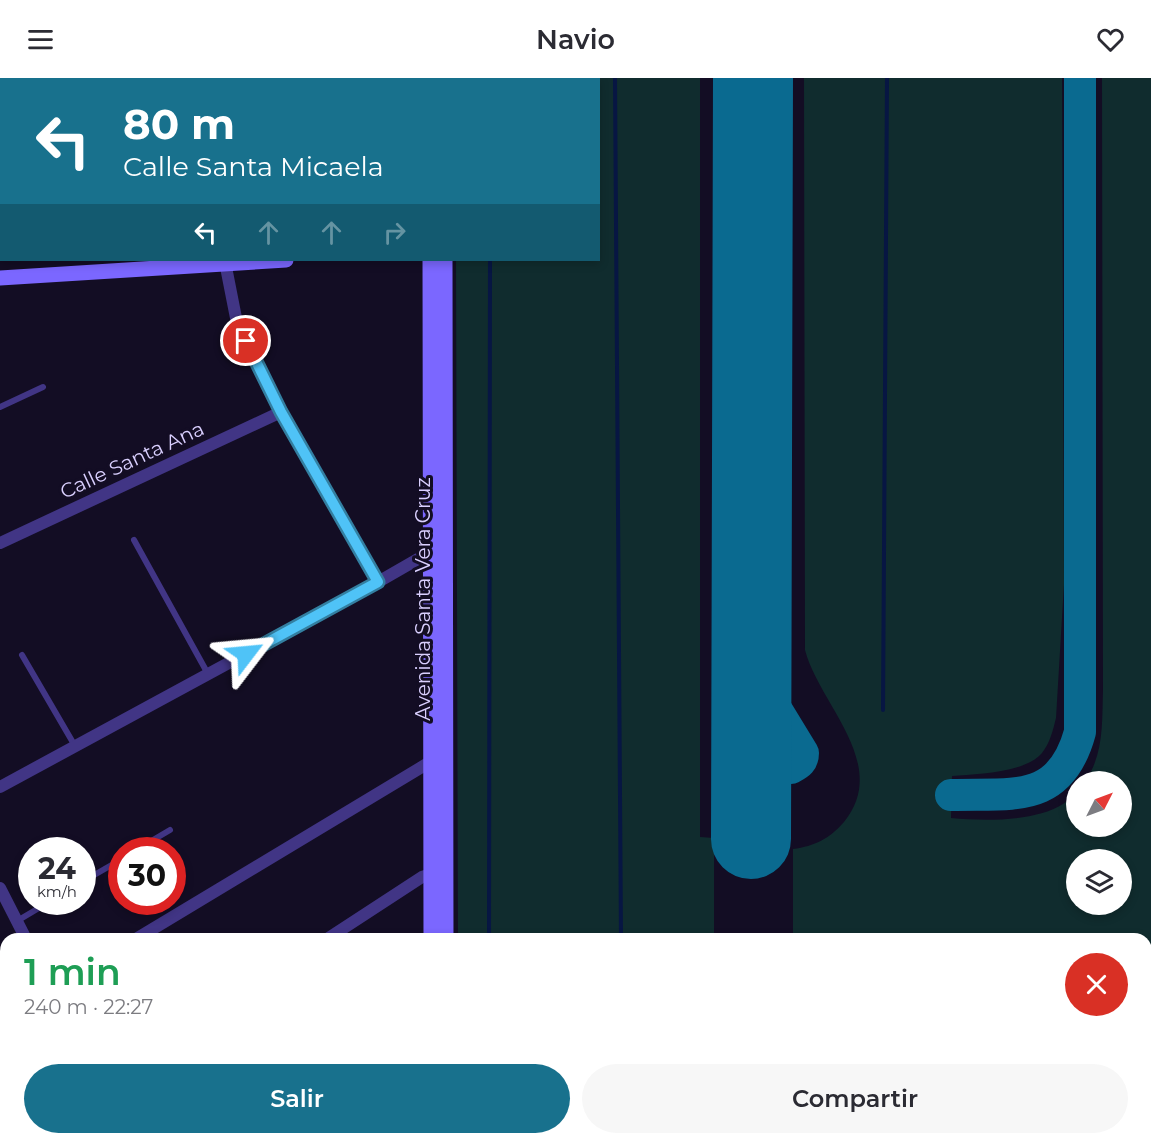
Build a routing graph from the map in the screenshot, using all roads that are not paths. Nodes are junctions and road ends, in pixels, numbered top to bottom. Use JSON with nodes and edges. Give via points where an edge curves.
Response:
{"nodes":[{"id":1,"x":256,"y":261,"type":"edge"},
{"id":2,"x":430,"y":261,"type":"edge"},
{"id":3,"x":445,"y":261,"type":"edge"},
{"id":4,"x":225,"y":262,"type":"junction"},
{"id":5,"x":0,"y":278,"type":"edge"},
{"id":6,"x":43,"y":387,"type":"dead end"},
{"id":7,"x":0,"y":407,"type":"edge"},
{"id":8,"x":281,"y":412,"type":"junction"},
{"id":9,"x":134,"y":540,"type":"dead end"},
{"id":10,"x":0,"y":543,"type":"edge"},
{"id":11,"x":430,"y":556,"type":"junction"},
{"id":12,"x":378,"y":582,"type":"junction"},
{"id":13,"x":22,"y":655,"type":"dead end"},
{"id":14,"x":208,"y":674,"type":"junction"},
{"id":15,"x":75,"y":746,"type":"junction"},
{"id":16,"x":430,"y":762,"type":"junction"},
{"id":17,"x":0,"y":787,"type":"edge"},
{"id":18,"x":170,"y":830,"type":"dead end"},
{"id":19,"x":158,"y":837,"type":"edge"},
{"id":20,"x":431,"y":874,"type":"junction"},
{"id":21,"x":0,"y":888,"type":"edge"},
{"id":22,"x":26,"y":915,"type":"edge"},
{"id":23,"x":16,"y":921,"type":"junction"},
{"id":24,"x":23,"y":933,"type":"edge"},
{"id":25,"x":146,"y":933,"type":"edge"},
{"id":26,"x":336,"y":933,"type":"edge"},
{"id":27,"x":431,"y":933,"type":"edge"},
{"id":28,"x":446,"y":933,"type":"edge"}],
"edges":[{"from":1,"to":4,"type":"main road"},
{"from":2,"to":11,"type":"main road","name":"Avenida Santa Vera Cruz"},
{"from":3,"to":28,"type":"main road","name":"Avenida Santa Vera Cruz"},
{"from":4,"to":5,"type":"main road"},
{"from":4,"to":8,"type":"street","via":[[237,323]]},
{"from":6,"to":7,"type":"lane"},
{"from":8,"to":10,"type":"street","name":"Calle Santa Ana"},
{"from":8,"to":12,"type":"street"},
{"from":9,"to":14,"type":"lane"},
{"from":11,"to":12,"type":"street"},
{"from":11,"to":16,"type":"main road","name":"Avenida Santa Vera Cruz"},
{"from":12,"to":14,"type":"street"},
{"from":13,"to":15,"type":"lane"},
{"from":14,"to":15,"type":"street"},
{"from":15,"to":17,"type":"street"},
{"from":16,"to":20,"type":"main road","name":"Avenida Santa Vera Cruz"},
{"from":16,"to":25,"type":"street"},
{"from":18,"to":19,"type":"lane"},
{"from":20,"to":26,"type":"street"},
{"from":20,"to":27,"type":"main road","name":"Avenida Santa Vera Cruz"},
{"from":21,"to":23,"type":"street"},
{"from":22,"to":23,"type":"lane"},
{"from":23,"to":24,"type":"street"}]}
